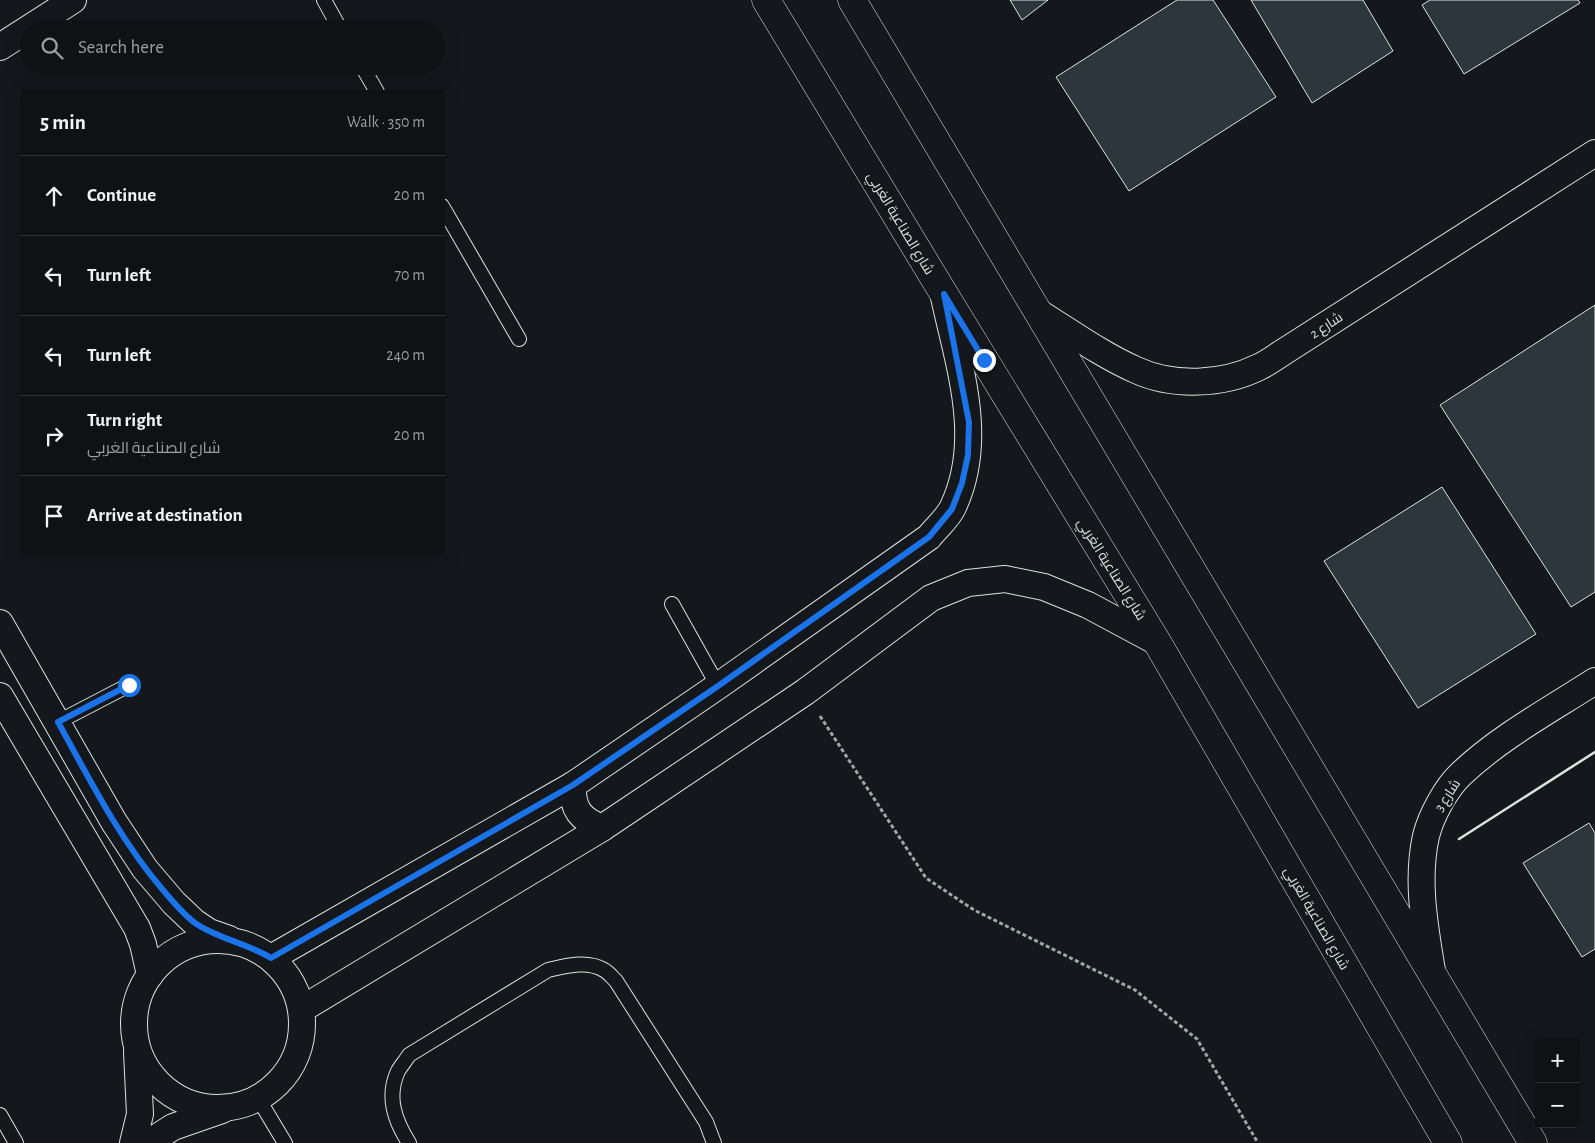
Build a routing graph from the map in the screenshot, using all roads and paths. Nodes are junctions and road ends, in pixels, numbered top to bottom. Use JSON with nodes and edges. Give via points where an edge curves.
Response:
{"nodes":[{"id":1,"x":73,"y":0,"type":"edge"},
{"id":2,"x":324,"y":0,"type":"edge"},
{"id":3,"x":766,"y":0,"type":"edge"},
{"id":4,"x":852,"y":0,"type":"edge"},
{"id":5,"x":42,"y":20,"type":"edge"},
{"id":6,"x":335,"y":20,"type":"edge"},
{"id":7,"x":20,"y":34,"type":"edge"},
{"id":8,"x":0,"y":47,"type":"edge"},
{"id":9,"x":367,"y":75,"type":"edge"},
{"id":10,"x":376,"y":90,"type":"edge"},
{"id":11,"x":1595,"y":153,"type":"edge"},
{"id":12,"x":445,"y":211,"type":"edge"},
{"id":13,"x":944,"y":294,"type":"junction"},
{"id":14,"x":1038,"y":312,"type":"junction"},
{"id":15,"x":519,"y":338,"type":"dead end"},
{"id":16,"x":672,"y":604,"type":"dead end"},
{"id":17,"x":0,"y":623,"type":"edge"},
{"id":18,"x":1157,"y":642,"type":"junction"},
{"id":19,"x":1595,"y":681,"type":"edge"},
{"id":20,"x":129,"y":685,"type":"dead end"},
{"id":21,"x":718,"y":686,"type":"junction"},
{"id":22,"x":804,"y":692,"type":"junction"},
{"id":23,"x":0,"y":696,"type":"edge"},
{"id":24,"x":58,"y":722,"type":"junction"},
{"id":25,"x":573,"y":785,"type":"junction"},
{"id":26,"x":602,"y":828,"type":"junction"},
{"id":27,"x":241,"y":943,"type":"junction"},
{"id":28,"x":271,"y":958,"type":"junction"},
{"id":29,"x":150,"y":975,"type":"junction"},
{"id":30,"x":1433,"y":977,"type":"junction"},
{"id":31,"x":302,"y":1009,"type":"junction"},
{"id":32,"x":137,"y":1047,"type":"junction"},
{"id":33,"x":258,"y":1098,"type":"junction"},
{"id":34,"x":230,"y":1108,"type":"junction"},
{"id":35,"x":0,"y":1115,"type":"edge"},
{"id":36,"x":16,"y":1143,"type":"edge"},
{"id":37,"x":132,"y":1143,"type":"edge"},
{"id":38,"x":148,"y":1143,"type":"edge"},
{"id":39,"x":285,"y":1143,"type":"edge"},
{"id":40,"x":409,"y":1143,"type":"edge"},
{"id":41,"x":714,"y":1143,"type":"edge"},
{"id":42,"x":1258,"y":1143,"type":"edge"},
{"id":43,"x":1448,"y":1143,"type":"edge"},
{"id":44,"x":1533,"y":1143,"type":"edge"}],
"edges":[{"from":1,"to":5,"type":"street"},
{"from":2,"to":6,"type":"lane"},
{"from":3,"to":13,"type":"main road","name":"شارع الصناعية الغربي"},
{"from":4,"to":14,"type":"main road"},
{"from":7,"to":8,"type":"street"},
{"from":9,"to":10,"type":"lane"},
{"from":11,"to":14,"type":"street","name":"شارع 2","via":[[1285,351],[1259,367],[1230,378],[1199,382],[1168,380],[1138,371]]},
{"from":12,"to":15,"type":"lane"},
{"from":13,"to":18,"type":"main road","name":"شارع الصناعية الغربي"},
{"from":13,"to":21,"type":"street","via":[[969,422],[968,455],[952,509],[929,537]]},
{"from":14,"to":30,"type":"main road"},
{"from":16,"to":21,"type":"lane"},
{"from":17,"to":24,"type":"street"},
{"from":18,"to":22,"type":"street","via":[[1088,605],[1044,588],[1005,579],[968,583],[931,598]]},
{"from":18,"to":43,"type":"main road","name":"شارع الصناعية الغربي"},
{"from":19,"to":30,"type":"street","name":"شارع 3","via":[[1496,745],[1460,775],[1438,806],[1426,835],[1421,875],[1423,915]]},
{"from":20,"to":24,"type":"lane"},
{"from":21,"to":25,"type":"street"},
{"from":22,"to":26,"type":"street"},
{"from":22,"to":42,"type":"path","via":[[926,878],[974,910],[1135,990],[1174,1020],[1197,1039]]},
{"from":23,"to":29,"type":"street","via":[[137,928]]},
{"from":24,"to":27,"type":"street","via":[[114,822],[145,869],[194,922],[209,932]]},
{"from":25,"to":26,"type":"street","via":[[573,799],[578,812],[588,823]]},
{"from":25,"to":28,"type":"street"},
{"from":26,"to":31,"type":"street"},
{"from":27,"to":28,"type":"street"},
{"from":27,"to":29,"type":"street","via":[[214,940],[185,947],[160,963]]},
{"from":28,"to":31,"type":"street","via":[[291,981]]},
{"from":29,"to":32,"type":"street","via":[[135,1009]]},
{"from":30,"to":44,"type":"main road"},
{"from":31,"to":33,"type":"street","via":[[302,1039],[295,1061],[282,1080]]},
{"from":32,"to":34,"type":"street","via":[[150,1074],[172,1094],[200,1107]]},
{"from":32,"to":37,"type":"street","via":[[140,1114]]},
{"from":33,"to":34,"type":"street"},
{"from":33,"to":39,"type":"lane"},
{"from":34,"to":38,"type":"street","via":[[173,1127]]},
{"from":35,"to":36,"type":"lane"},
{"from":40,"to":41,"type":"lane","via":[[393,1110],[393,1090],[398,1072],[409,1055],[548,970],[587,964],[604,970],[616,981],[706,1122]]}]}
